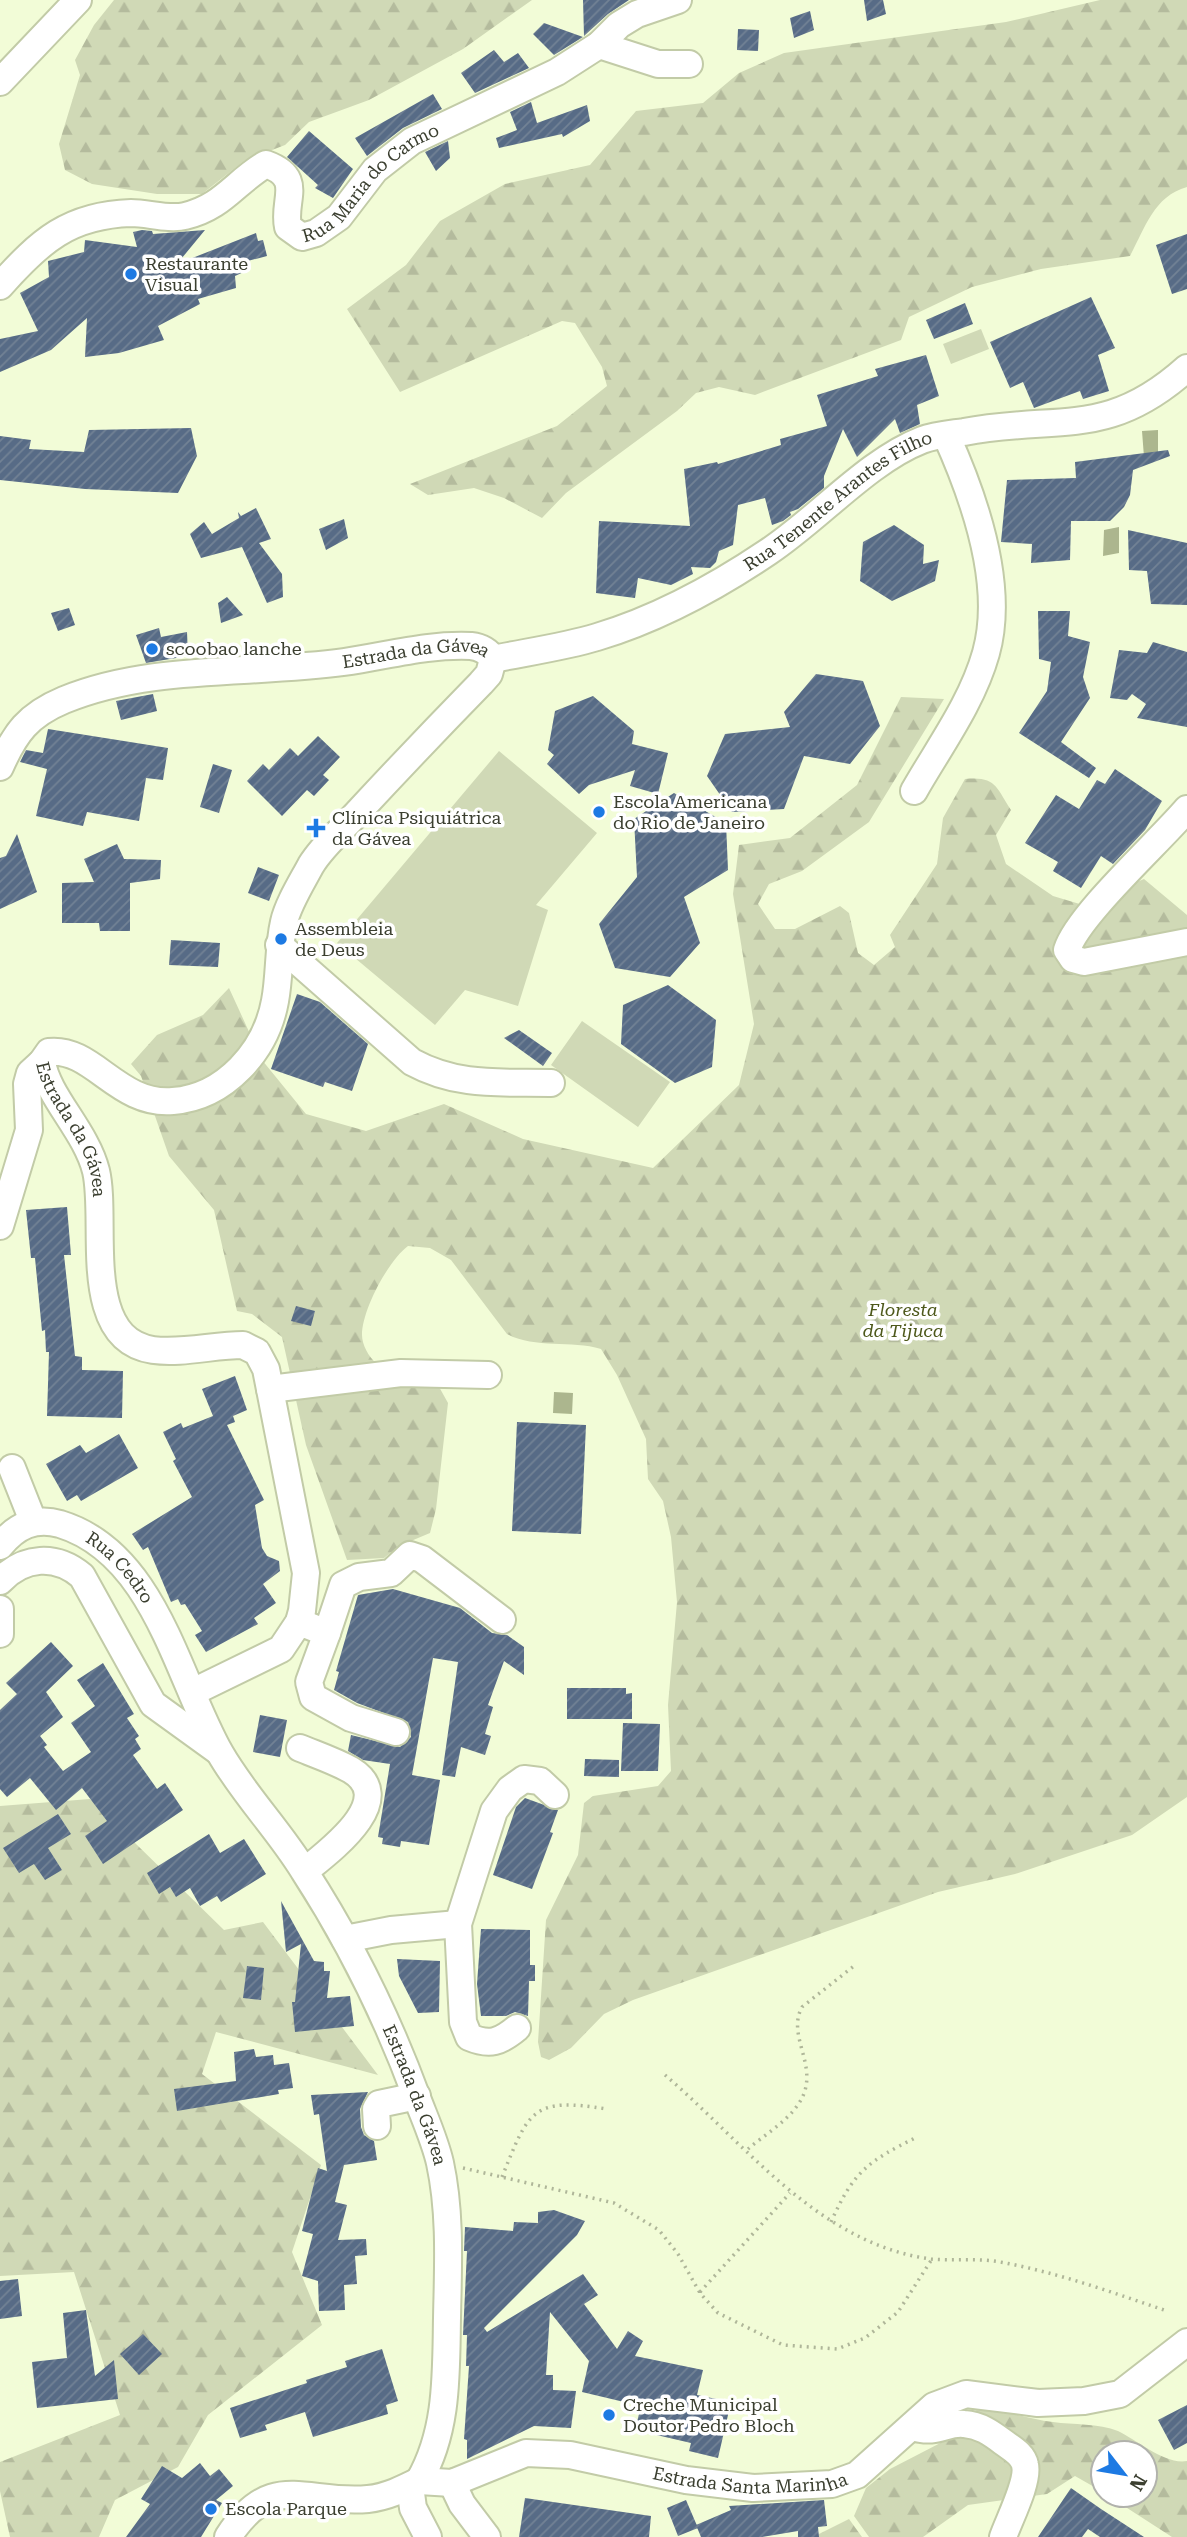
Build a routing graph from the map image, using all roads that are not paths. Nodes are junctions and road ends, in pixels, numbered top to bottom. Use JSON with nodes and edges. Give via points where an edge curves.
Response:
{"nodes":[{"id":1,"x":78,"y":0,"type":"edge"},
{"id":2,"x":678,"y":0,"type":"edge"},
{"id":3,"x":599,"y":45,"type":"junction"},
{"id":4,"x":689,"y":64,"type":"dead end"},
{"id":5,"x":0,"y":82,"type":"edge"},
{"id":6,"x":0,"y":286,"type":"edge"},
{"id":7,"x":1187,"y":368,"type":"edge"},
{"id":8,"x":946,"y":435,"type":"junction"},
{"id":9,"x":493,"y":659,"type":"junction"},
{"id":10,"x":0,"y":767,"type":"edge"},
{"id":11,"x":914,"y":791,"type":"dead end"},
{"id":12,"x":1187,"y":808,"type":"edge"},
{"id":13,"x":1187,"y":942,"type":"edge"},
{"id":14,"x":279,"y":945,"type":"junction"},
{"id":15,"x":42,"y":1062,"type":"junction"},
{"id":16,"x":551,"y":1083,"type":"dead end"},
{"id":17,"x":0,"y":1226,"type":"edge"},
{"id":18,"x":488,"y":1376,"type":"dead end"},
{"id":19,"x":270,"y":1389,"type":"junction"},
{"id":20,"x":12,"y":1468,"type":"dead end"},
{"id":21,"x":33,"y":1521,"type":"junction"},
{"id":22,"x":0,"y":1546,"type":"edge"},
{"id":23,"x":306,"y":1573,"type":"junction"},
{"id":24,"x":0,"y":1581,"type":"edge"},
{"id":25,"x":340,"y":1589,"type":"junction"},
{"id":26,"x":0,"y":1609,"type":"edge"},
{"id":27,"x":502,"y":1620,"type":"dead end"},
{"id":28,"x":299,"y":1622,"type":"junction"},
{"id":29,"x":327,"y":1633,"type":"junction"},
{"id":30,"x":0,"y":1634,"type":"edge"},
{"id":31,"x":193,"y":1692,"type":"junction"},
{"id":32,"x":153,"y":1704,"type":"joint"},
{"id":33,"x":396,"y":1732,"type":"dead end"},
{"id":34,"x":300,"y":1748,"type":"dead end"},
{"id":35,"x":220,"y":1753,"type":"junction"},
{"id":36,"x":555,"y":1795,"type":"dead end"},
{"id":37,"x":305,"y":1871,"type":"junction"},
{"id":38,"x":458,"y":1924,"type":"junction"},
{"id":39,"x":345,"y":1939,"type":"junction"},
{"id":40,"x":517,"y":2028,"type":"dead end"},
{"id":41,"x":416,"y":2096,"type":"junction"},
{"id":42,"x":377,"y":2126,"type":"dead end"},
{"id":43,"x":1187,"y":2342,"type":"edge"},
{"id":44,"x":911,"y":2427,"type":"junction"},
{"id":45,"x":414,"y":2483,"type":"junction"},
{"id":46,"x":452,"y":2483,"type":"junction"},
{"id":47,"x":228,"y":2537,"type":"edge"},
{"id":48,"x":428,"y":2537,"type":"edge"},
{"id":49,"x":488,"y":2537,"type":"edge"},
{"id":50,"x":1003,"y":2537,"type":"edge"}],
"edges":[{"from":1,"to":5,"type":"street"},
{"from":2,"to":3,"type":"street","name":"Rua Maria do Carmo","via":[[637,14]]},
{"from":3,"to":4,"type":"street","via":[[658,64]]},
{"from":3,"to":6,"type":"street","name":"Rua Maria do Carmo","via":[[557,72],[412,141],[375,170],[339,217],[316,233],[302,237],[288,227],[288,180],[266,164],[250,173],[226,199],[184,216],[131,213],[70,224],[40,243]]},
{"from":7,"to":8,"type":"street","name":"Rua Tenente Arantes Filho","via":[[1154,396],[1102,419],[1003,425]]},
{"from":8,"to":9,"type":"street","name":"Rua Tenente Arantes Filho","via":[[898,451],[768,552],[705,591],[597,637]]},
{"from":8,"to":11,"type":"street","via":[[977,512],[991,622],[986,653],[970,693]]},
{"from":9,"to":10,"type":"street","name":"Estrada da Gávea","via":[[475,646],[414,649],[344,662],[147,678],[95,689],[29,720],[14,736]]},
{"from":9,"to":14,"type":"street","name":"Estrada da Gávea","via":[[489,674],[313,863],[285,919]]},
{"from":12,"to":13,"type":"street","via":[[1088,916],[1067,950],[1084,962]]},
{"from":14,"to":15,"type":"street","name":"Estrada da Gávea","via":[[278,982],[267,1027],[252,1056],[231,1079],[174,1101],[150,1101],[119,1087],[70,1053],[49,1052]]},
{"from":14,"to":16,"type":"street","via":[[412,1062],[432,1073],[461,1082]]},
{"from":15,"to":17,"type":"street","via":[[30,1073],[27,1084],[29,1130]]},
{"from":15,"to":19,"type":"street","name":"Estrada da Gávea","via":[[47,1079],[90,1151],[101,1201],[98,1233],[106,1303],[119,1333],[152,1350],[243,1345],[257,1352]]},
{"from":18,"to":19,"type":"street","via":[[401,1373]]},
{"from":19,"to":23,"type":"street","name":"Estrada da Gávea"},
{"from":20,"to":21,"type":"street"},
{"from":21,"to":22,"type":"street","via":[[19,1527]]},
{"from":21,"to":31,"type":"street","name":"Rua Cedro","via":[[71,1527],[121,1562],[139,1586]]},
{"from":23,"to":25,"type":"street"},
{"from":23,"to":28,"type":"street","name":"Estrada da Gávea"},
{"from":24,"to":32,"type":"street","name":"Rua Cedro","via":[[26,1562],[55,1560],[69,1565],[82,1576]]},
{"from":25,"to":27,"type":"street","via":[[348,1580],[391,1573],[404,1559],[415,1556]]},
{"from":25,"to":29,"type":"street"},
{"from":26,"to":30,"type":"street"},
{"from":28,"to":29,"type":"street"},
{"from":28,"to":31,"type":"street","name":"Estrada da Gávea","via":[[281,1648]]},
{"from":29,"to":33,"type":"street","via":[[309,1682],[313,1697],[351,1717]]},
{"from":31,"to":35,"type":"street","name":"Estrada da Gávea"},
{"from":32,"to":35,"type":"street","name":"Estrada da Gávea"},
{"from":34,"to":37,"type":"street","via":[[352,1771],[364,1783],[367,1801],[359,1823]]},
{"from":35,"to":37,"type":"street","name":"Estrada da Gávea"},
{"from":36,"to":38,"type":"street","via":[[540,1781],[524,1779],[510,1789],[494,1811]]},
{"from":37,"to":39,"type":"street","name":"Estrada da Gávea"},
{"from":38,"to":39,"type":"street"},
{"from":38,"to":40,"type":"street","via":[[463,2022],[469,2037],[484,2043],[500,2042]]},
{"from":39,"to":41,"type":"street","name":"Estrada da Gávea","via":[[404,2060]]},
{"from":41,"to":42,"type":"street","via":[[379,2104]]},
{"from":41,"to":45,"type":"street","name":"Estrada da Gávea","via":[[440,2162],[449,2256],[441,2427],[429,2463]]},
{"from":43,"to":44,"type":"street","name":"Estrada Santa Marinha","via":[[1119,2394],[1084,2402],[1038,2403],[966,2394],[934,2406]]},
{"from":44,"to":46,"type":"street","name":"Estrada Santa Marinha","via":[[857,2475],[832,2484],[753,2488],[686,2480],[570,2455],[526,2453]]},
{"from":44,"to":50,"type":"street","via":[[933,2431],[964,2424],[982,2428],[1019,2454],[1025,2477]]},
{"from":45,"to":46,"type":"street","name":"Estrada Santa Marinha"},
{"from":45,"to":47,"type":"street","via":[[390,2495],[366,2499],[285,2494],[261,2501]]},
{"from":45,"to":48,"type":"street","via":[[413,2508]]},
{"from":46,"to":49,"type":"street"}]}
